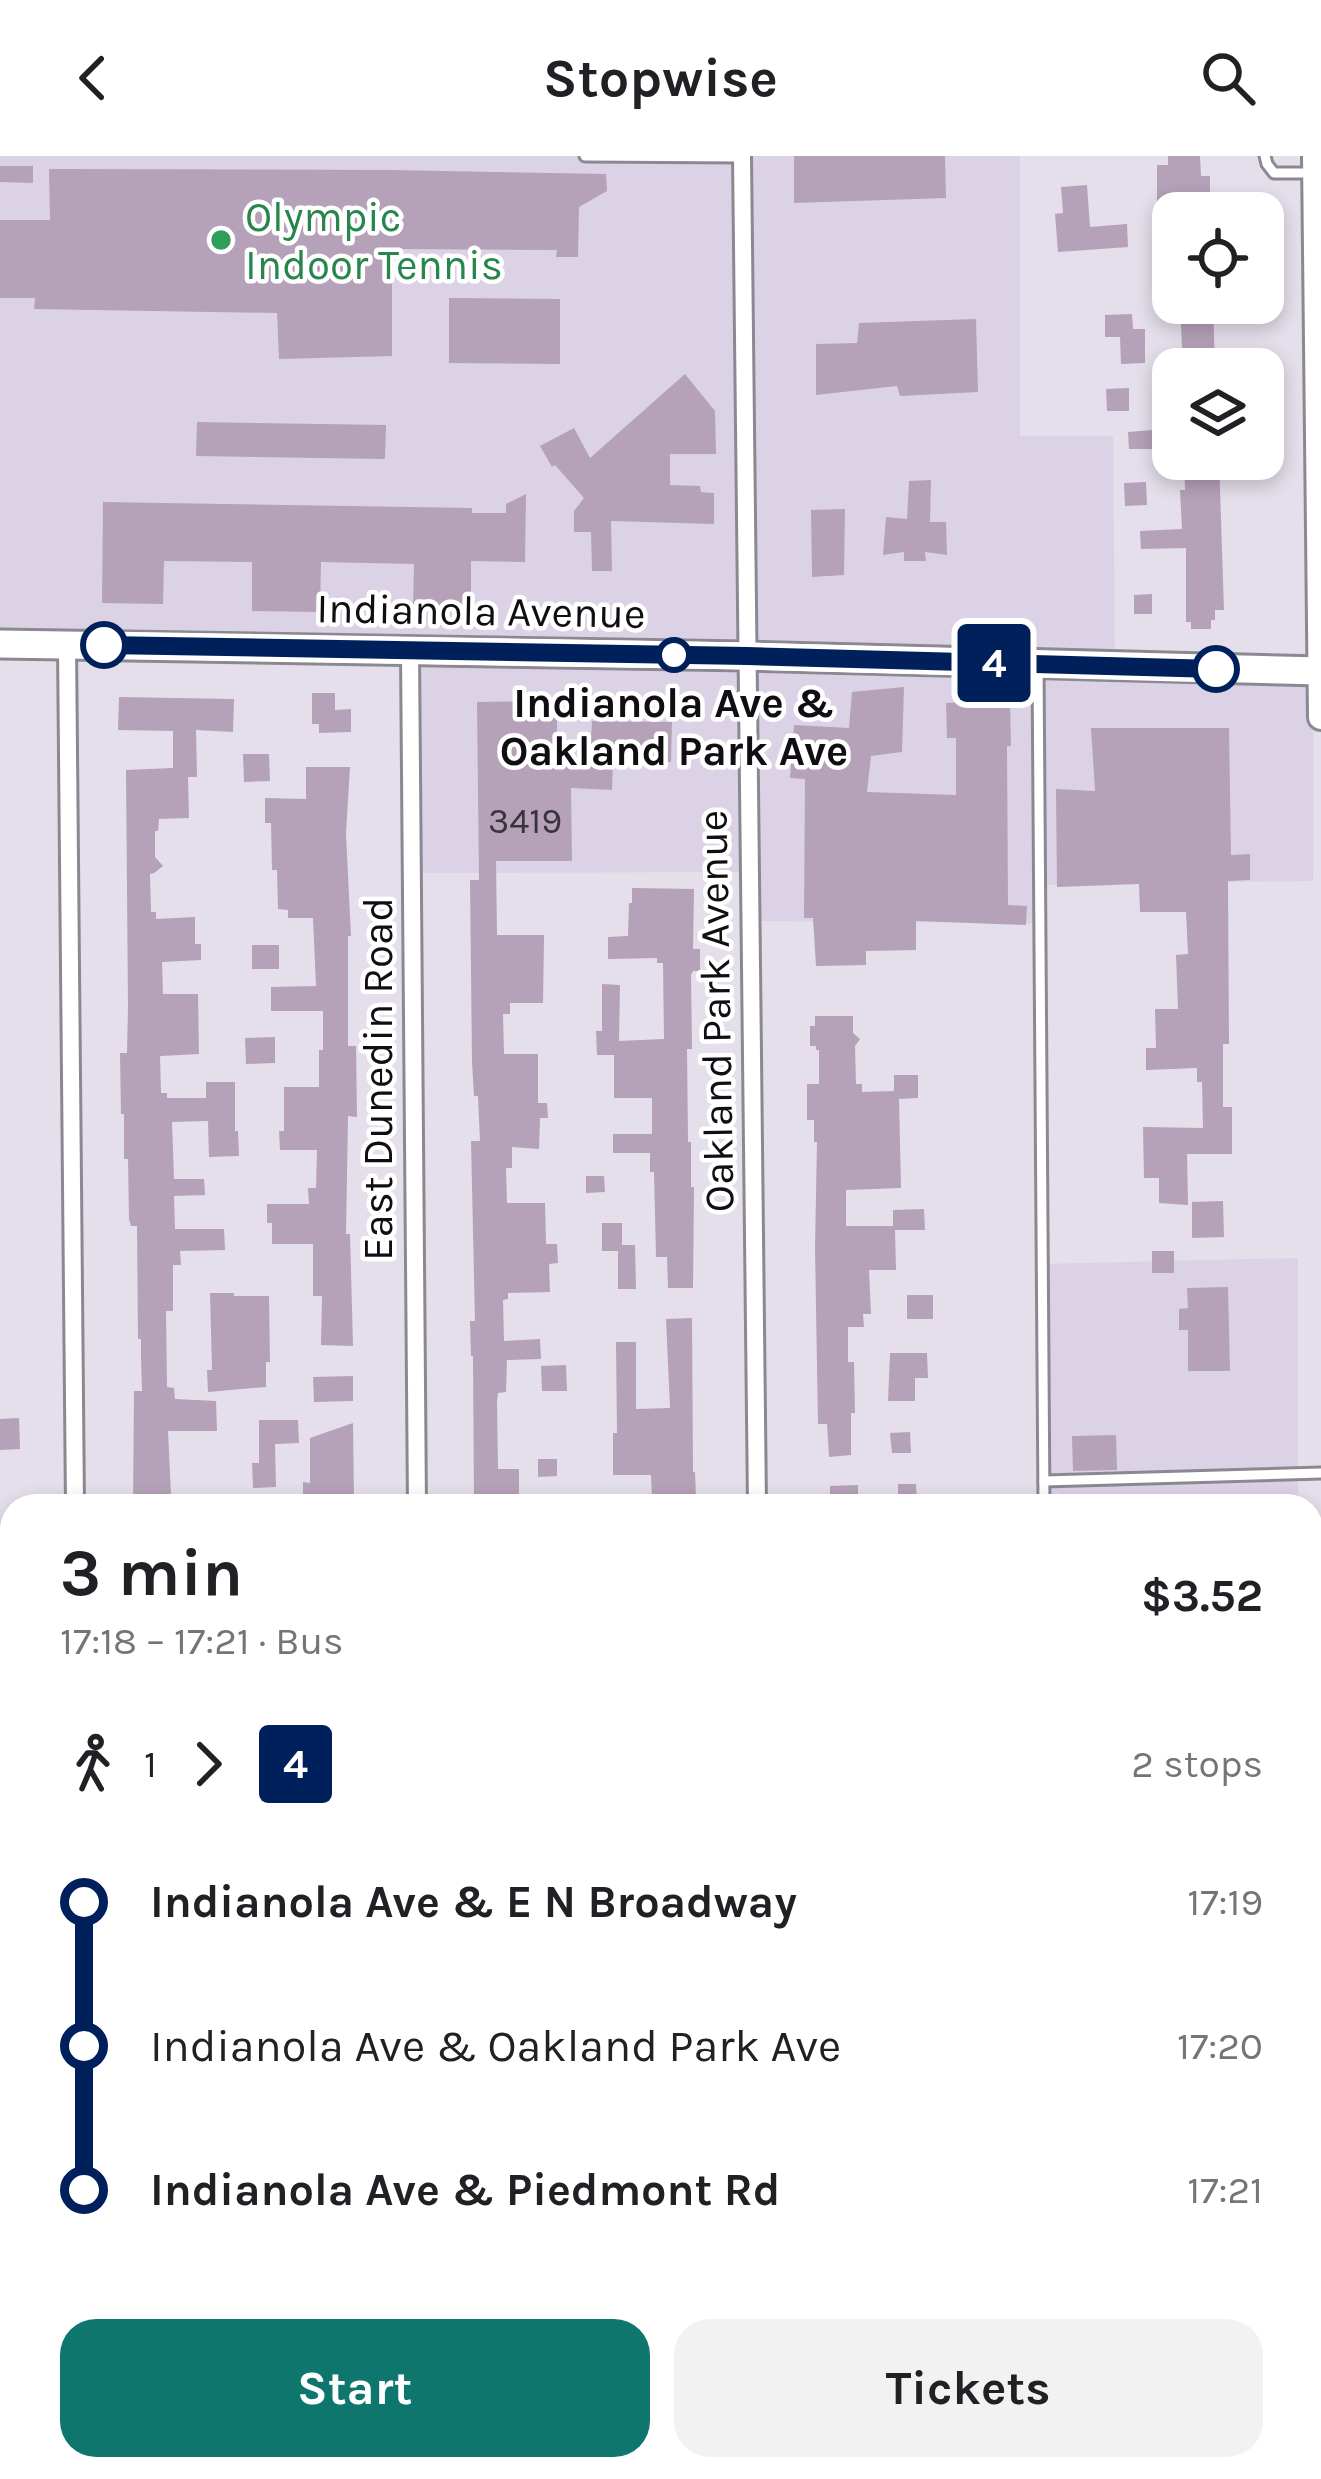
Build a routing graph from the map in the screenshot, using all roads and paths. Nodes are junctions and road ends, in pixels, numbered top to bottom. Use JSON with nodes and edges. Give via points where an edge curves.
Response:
{"nodes":[{"id":1,"x":585,"y":156,"type":"edge"},
{"id":2,"x":1265,"y":156,"type":"edge"},
{"id":3,"x":742,"y":157,"type":"edge"},
{"id":4,"x":1317,"y":167,"type":"edge"},
{"id":5,"x":0,"y":644,"type":"edge"},
{"id":6,"x":68,"y":645,"type":"junction"},
{"id":7,"x":410,"y":651,"type":"junction"},
{"id":8,"x":747,"y":656,"type":"junction"},
{"id":9,"x":1038,"y":664,"type":"junction"},
{"id":10,"x":1321,"y":671,"type":"edge"},
{"id":11,"x":1321,"y":717,"type":"edge"},
{"id":12,"x":1321,"y":1473,"type":"edge"},
{"id":13,"x":1044,"y":1480,"type":"junction"},
{"id":14,"x":75,"y":1494,"type":"edge"},
{"id":15,"x":417,"y":1494,"type":"edge"},
{"id":16,"x":757,"y":1494,"type":"edge"},
{"id":17,"x":1044,"y":1494,"type":"edge"}],
"edges":[{"from":1,"to":3,"type":"lane"},
{"from":2,"to":4,"type":"lane","via":[[1274,172]]},
{"from":3,"to":8,"type":"street","name":"Oakland Park Avenue"},
{"from":4,"to":10,"type":"main road"},
{"from":5,"to":6,"type":"main road","name":"Indianola Avenue"},
{"from":6,"to":7,"type":"main road","name":"Indianola Avenue"},
{"from":6,"to":14,"type":"street"},
{"from":7,"to":8,"type":"main road","name":"Indianola Avenue"},
{"from":7,"to":15,"type":"street","name":"East Dunedin Road"},
{"from":8,"to":9,"type":"main road","name":"Indianola Avenue"},
{"from":8,"to":16,"type":"street","name":"Oakland Park Avenue"},
{"from":9,"to":10,"type":"main road","name":"Indianola Avenue"},
{"from":9,"to":13,"type":"lane"},
{"from":10,"to":11,"type":"main road"},
{"from":12,"to":13,"type":"lane"},
{"from":13,"to":17,"type":"lane"}]}
